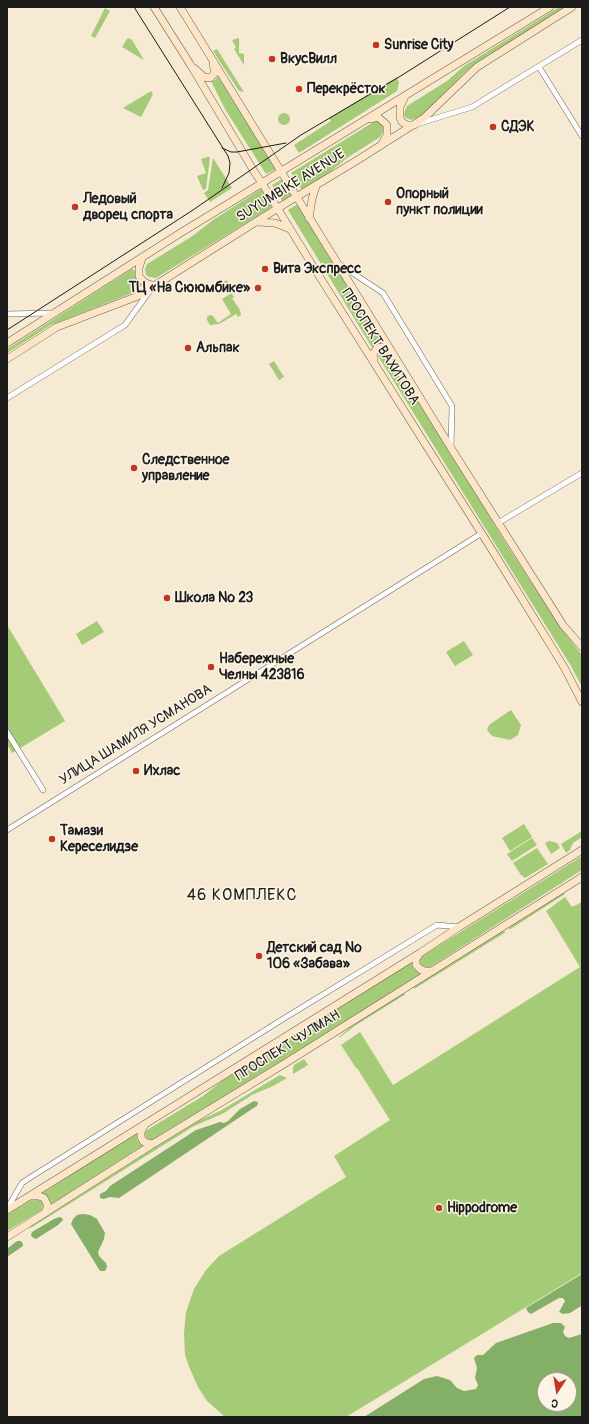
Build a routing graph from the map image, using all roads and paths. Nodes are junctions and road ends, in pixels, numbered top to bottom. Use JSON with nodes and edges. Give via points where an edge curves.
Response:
{"nodes":[{"id":1,"x":154,"y":7,"type":"edge"},
{"id":2,"x":180,"y":7,"type":"edge"},
{"id":3,"x":550,"y":7,"type":"edge"},
{"id":4,"x":572,"y":7,"type":"edge"},
{"id":5,"x":582,"y":40,"type":"edge"},
{"id":6,"x":209,"y":54,"type":"junction"},
{"id":7,"x":190,"y":64,"type":"junction"},
{"id":8,"x":539,"y":66,"type":"junction"},
{"id":9,"x":405,"y":96,"type":"junction"},
{"id":10,"x":365,"y":120,"type":"junction"},
{"id":11,"x":414,"y":125,"type":"junction"},
{"id":12,"x":582,"y":136,"type":"edge"},
{"id":13,"x":381,"y":145,"type":"junction"},
{"id":14,"x":300,"y":159,"type":"junction"},
{"id":15,"x":274,"y":160,"type":"junction"},
{"id":16,"x":281,"y":171,"type":"junction"},
{"id":17,"x":254,"y":173,"type":"junction"},
{"id":18,"x":262,"y":183,"type":"junction"},
{"id":19,"x":316,"y":186,"type":"junction"},
{"id":20,"x":241,"y":196,"type":"junction"},
{"id":21,"x":296,"y":197,"type":"junction"},
{"id":22,"x":278,"y":208,"type":"junction"},
{"id":23,"x":309,"y":218,"type":"junction"},
{"id":24,"x":258,"y":222,"type":"junction"},
{"id":25,"x":291,"y":230,"type":"junction"},
{"id":26,"x":142,"y":258,"type":"junction"},
{"id":27,"x":337,"y":263,"type":"junction"},
{"id":28,"x":154,"y":287,"type":"junction"},
{"id":29,"x":52,"y":313,"type":"junction"},
{"id":30,"x":7,"y":314,"type":"edge"},
{"id":31,"x":7,"y":343,"type":"edge"},
{"id":32,"x":391,"y":351,"type":"junction"},
{"id":33,"x":7,"y":359,"type":"edge"},
{"id":34,"x":374,"y":362,"type":"junction"},
{"id":35,"x":7,"y":398,"type":"edge"},
{"id":36,"x":451,"y":448,"type":"junction"},
{"id":37,"x":582,"y":473,"type":"edge"},
{"id":38,"x":498,"y":523,"type":"junction"},
{"id":39,"x":482,"y":533,"type":"junction"},
{"id":40,"x":582,"y":646,"type":"edge"},
{"id":41,"x":582,"y":702,"type":"edge"},
{"id":42,"x":7,"y":732,"type":"edge"},
{"id":43,"x":43,"y":790,"type":"dead end"},
{"id":44,"x":7,"y":830,"type":"edge"},
{"id":45,"x":582,"y":850,"type":"edge"},
{"id":46,"x":582,"y":877,"type":"edge"},
{"id":47,"x":459,"y":927,"type":"junction"},
{"id":48,"x":420,"y":953,"type":"junction"},
{"id":49,"x":433,"y":970,"type":"junction"},
{"id":50,"x":145,"y":1124,"type":"junction"},
{"id":51,"x":153,"y":1144,"type":"junction"},
{"id":52,"x":30,"y":1196,"type":"junction"},
{"id":53,"x":7,"y":1209,"type":"edge"},
{"id":54,"x":45,"y":1213,"type":"junction"},
{"id":55,"x":7,"y":1237,"type":"edge"}],
"edges":[{"from":1,"to":7,"type":"main road","name":"ПРОСПЕКТ ВАХИТОВА"},
{"from":2,"to":6,"type":"main road","name":"ПРОСПЕКТ ВАХИТОВА"},
{"from":3,"to":9,"type":"main road","name":"SUYUMBIKE AVENUE"},
{"from":4,"to":11,"type":"main road","name":"SUYUMBIKE AVENUE","via":[[477,67]]},
{"from":5,"to":8,"type":"street"},
{"from":6,"to":7,"type":"main road","via":[[215,71],[212,77],[204,77]]},
{"from":6,"to":15,"type":"main road","name":"ПРОСПЕКТ ВАХИТОВА"},
{"from":7,"to":17,"type":"main road","name":"ПРОСПЕКТ ВАХИТОВА"},
{"from":8,"to":11,"type":"street","via":[[472,107]]},
{"from":8,"to":12,"type":"street"},
{"from":9,"to":10,"type":"main road","name":"SUYUMBIKE AVENUE"},
{"from":9,"to":11,"type":"main road","via":[[400,107],[400,118],[407,125]]},
{"from":10,"to":13,"type":"main road","via":[[378,117],[387,125],[387,135]]},
{"from":10,"to":14,"type":"main road","name":"SUYUMBIKE AVENUE"},
{"from":11,"to":13,"type":"main road","name":"SUYUMBIKE AVENUE"},
{"from":13,"to":19,"type":"main road","name":"SUYUMBIKE AVENUE"},
{"from":14,"to":15,"type":"main road","via":[[287,162]]},
{"from":14,"to":16,"type":"main road","name":"SUYUMBIKE AVENUE"},
{"from":15,"to":16,"type":"main road","name":"ПРОСПЕКТ ВАХИТОВА"},
{"from":16,"to":18,"type":"main road","name":"SUYUMBIKE AVENUE"},
{"from":16,"to":21,"type":"main road","name":"ПРОСПЕКТ ВАХИТОВА"},
{"from":17,"to":18,"type":"main road","name":"ПРОСПЕКТ ВАХИТОВА"},
{"from":17,"to":20,"type":"main road","via":[[250,186]]},
{"from":18,"to":20,"type":"main road","name":"SUYUMBIKE AVENUE"},
{"from":18,"to":22,"type":"main road","name":"ПРОСПЕКТ ВАХИТОВА"},
{"from":19,"to":21,"type":"main road","name":"SUYUMBIKE AVENUE"},
{"from":19,"to":23,"type":"main road"},
{"from":20,"to":26,"type":"main road","name":"SUYUMBIKE AVENUE"},
{"from":21,"to":22,"type":"main road","name":"SUYUMBIKE AVENUE"},
{"from":21,"to":23,"type":"main road","name":"ПРОСПЕКТ ВАХИТОВА"},
{"from":22,"to":24,"type":"main road","name":"SUYUMBIKE AVENUE"},
{"from":22,"to":25,"type":"main road","name":"ПРОСПЕКТ ВАХИТОВА"},
{"from":23,"to":27,"type":"main road","name":"ПРОСПЕКТ ВАХИТОВА"},
{"from":24,"to":25,"type":"main road","via":[[275,223]]},
{"from":24,"to":28,"type":"main road","name":"SUYUMBIKE AVENUE"},
{"from":25,"to":34,"type":"main road","name":"ПРОСПЕКТ ВАХИТОВА"},
{"from":26,"to":28,"type":"main road","via":[[139,276]]},
{"from":26,"to":29,"type":"main road","name":"SUYUMBIKE AVENUE"},
{"from":27,"to":32,"type":"main road","name":"ПРОСПЕКТ ВАХИТОВА"},
{"from":27,"to":36,"type":"street","via":[[383,293],[452,406]]},
{"from":28,"to":33,"type":"main road","name":"SUYUMBIKE AVENUE","via":[[138,296],[57,327]]},
{"from":28,"to":35,"type":"street","via":[[125,325]]},
{"from":29,"to":30,"type":"street"},
{"from":29,"to":31,"type":"main road","name":"SUYUMBIKE AVENUE"},
{"from":32,"to":34,"type":"main road","via":[[383,347],[376,348],[373,354]]},
{"from":32,"to":36,"type":"main road","name":"ПРОСПЕКТ ВАХИТОВА"},
{"from":34,"to":39,"type":"main road","name":"ПРОСПЕКТ ВАХИТОВА"},
{"from":36,"to":38,"type":"main road","name":"ПРОСПЕКТ ВАХИТОВА"},
{"from":37,"to":38,"type":"street"},
{"from":38,"to":40,"type":"main road","name":"ПРОСПЕКТ ВАХИТОВА","via":[[563,625]]},
{"from":39,"to":41,"type":"main road","name":"ПРОСПЕКТ ВАХИТОВА","via":[[564,667]]},
{"from":39,"to":44,"type":"street","name":"УЛИЦА ШАМИЛЯ УСМАНОВА"},
{"from":42,"to":43,"type":"street"},
{"from":45,"to":47,"type":"main road","name":"ПРОСПЕКТ ЧУЛМАН"},
{"from":46,"to":49,"type":"main road","name":"ПРОСПЕКТ ЧУЛМАН"},
{"from":47,"to":48,"type":"main road","name":"ПРОСПЕКТ ЧУЛМАН"},
{"from":47,"to":53,"type":"street","via":[[437,925],[283,1019],[22,1183]]},
{"from":48,"to":49,"type":"main road","via":[[416,962],[420,970]]},
{"from":48,"to":50,"type":"main road","name":"ПРОСПЕКТ ЧУЛМАН"},
{"from":49,"to":51,"type":"main road","name":"ПРОСПЕКТ ЧУЛМАН"},
{"from":50,"to":51,"type":"main road","via":[[141,1132],[142,1141]]},
{"from":50,"to":52,"type":"main road","name":"ПРОСПЕКТ ЧУЛМАН"},
{"from":51,"to":54,"type":"main road","name":"ПРОСПЕКТ ЧУЛМАН"},
{"from":52,"to":53,"type":"main road","name":"ПРОСПЕКТ ЧУЛМАН"},
{"from":52,"to":54,"type":"main road","via":[[44,1198],[48,1206]]},
{"from":54,"to":55,"type":"main road","name":"ПРОСПЕКТ ЧУЛМАН"}]}
